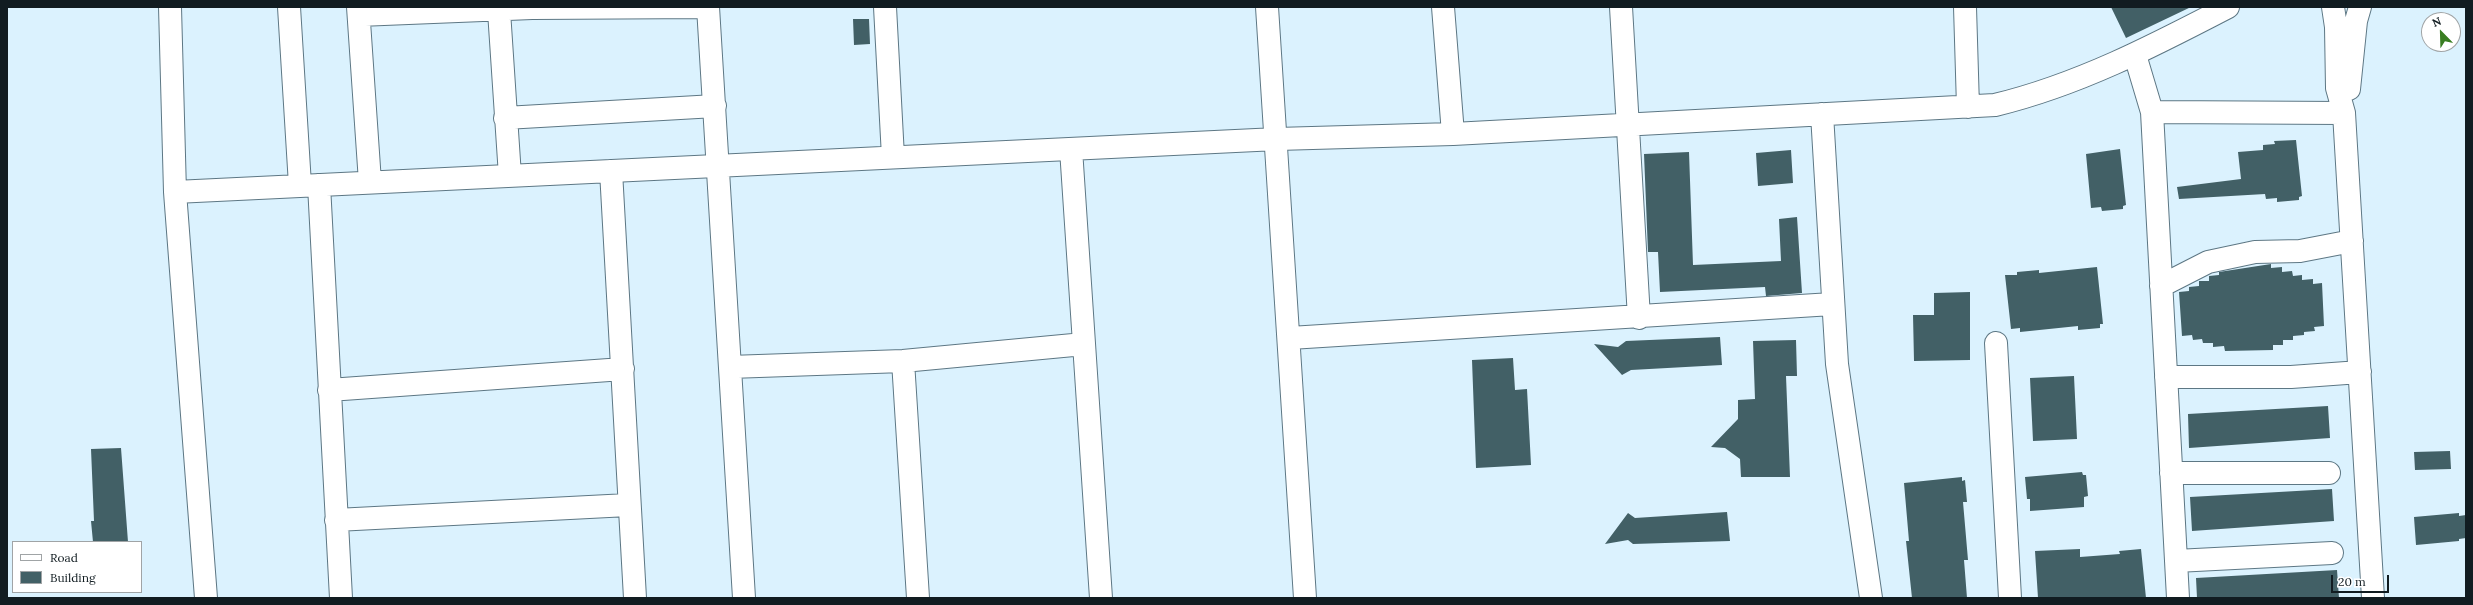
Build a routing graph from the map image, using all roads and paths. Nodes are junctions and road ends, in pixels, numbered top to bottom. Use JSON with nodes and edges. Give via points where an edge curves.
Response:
{"nodes":[{"id":1,"x":170,"y":7,"type":"edge"},
{"id":2,"x":289,"y":7,"type":"edge"},
{"id":3,"x":708,"y":7,"type":"edge"},
{"id":4,"x":885,"y":7,"type":"edge"},
{"id":5,"x":1267,"y":7,"type":"edge"},
{"id":6,"x":1443,"y":7,"type":"edge"},
{"id":7,"x":1621,"y":7,"type":"edge"},
{"id":8,"x":1965,"y":7,"type":"edge"},
{"id":9,"x":2228,"y":7,"type":"edge"},
{"id":10,"x":2325,"y":7,"type":"edge"},
{"id":11,"x":2360,"y":7,"type":"edge"},
{"id":12,"x":532,"y":8,"type":"edge"},
{"id":13,"x":463,"y":9,"type":"edge"},
{"id":14,"x":499,"y":10,"type":"junction"},
{"id":15,"x":358,"y":11,"type":"edge"},
{"id":16,"x":2335,"y":17,"type":"edge"},
{"id":17,"x":2135,"y":55,"type":"junction"},
{"id":18,"x":715,"y":106,"type":"junction"},
{"id":19,"x":1968,"y":107,"type":"junction"},
{"id":20,"x":2344,"y":110,"type":"junction"},
{"id":21,"x":2152,"y":112,"type":"junction"},
{"id":22,"x":1822,"y":114,"type":"junction"},
{"id":23,"x":505,"y":118,"type":"junction"},
{"id":24,"x":1626,"y":125,"type":"junction"},
{"id":25,"x":1454,"y":134,"type":"junction"},
{"id":26,"x":1277,"y":139,"type":"junction"},
{"id":27,"x":1071,"y":149,"type":"junction"},
{"id":28,"x":893,"y":157,"type":"junction"},
{"id":29,"x":718,"y":166,"type":"junction"},
{"id":30,"x":611,"y":171,"type":"junction"},
{"id":31,"x":510,"y":176,"type":"junction"},
{"id":32,"x":370,"y":182,"type":"junction"},
{"id":33,"x":310,"y":185,"type":"junction"},
{"id":34,"x":175,"y":192,"type":"junction"},
{"id":35,"x":2352,"y":241,"type":"junction"},
{"id":36,"x":2161,"y":286,"type":"junction"},
{"id":37,"x":1832,"y":304,"type":"junction"},
{"id":38,"x":1639,"y":318,"type":"junction"},
{"id":39,"x":1290,"y":338,"type":"junction"},
{"id":40,"x":1996,"y":343,"type":"dead end"},
{"id":41,"x":1084,"y":344,"type":"junction"},
{"id":42,"x":903,"y":360,"type":"junction"},
{"id":43,"x":730,"y":367,"type":"junction"},
{"id":44,"x":623,"y":369,"type":"junction"},
{"id":45,"x":2360,"y":372,"type":"junction"},
{"id":46,"x":2166,"y":377,"type":"junction"},
{"id":47,"x":329,"y":390,"type":"junction"},
{"id":48,"x":2171,"y":473,"type":"junction"},
{"id":49,"x":2329,"y":473,"type":"dead end"},
{"id":50,"x":628,"y":505,"type":"junction"},
{"id":51,"x":336,"y":520,"type":"junction"},
{"id":52,"x":2332,"y":553,"type":"dead end"},
{"id":53,"x":2176,"y":561,"type":"junction"},
{"id":54,"x":206,"y":598,"type":"edge"},
{"id":55,"x":341,"y":598,"type":"edge"},
{"id":56,"x":634,"y":598,"type":"edge"},
{"id":57,"x":744,"y":598,"type":"edge"},
{"id":58,"x":918,"y":598,"type":"edge"},
{"id":59,"x":1101,"y":598,"type":"edge"},
{"id":60,"x":1305,"y":598,"type":"edge"},
{"id":61,"x":1871,"y":598,"type":"edge"},
{"id":62,"x":2010,"y":598,"type":"edge"},
{"id":63,"x":2178,"y":598,"type":"edge"},
{"id":64,"x":2373,"y":598,"type":"edge"}],
"edges":[{"from":1,"to":34,"type":"street"},
{"from":2,"to":33,"type":"street"},
{"from":3,"to":12,"type":"street"},
{"from":3,"to":18,"type":"street"},
{"from":4,"to":28,"type":"street"},
{"from":5,"to":26,"type":"street"},
{"from":6,"to":25,"type":"street"},
{"from":7,"to":24,"type":"street"},
{"from":8,"to":19,"type":"street"},
{"from":9,"to":17,"type":"street"},
{"from":10,"to":16,"type":"street"},
{"from":11,"to":20,"type":"street","via":[[2356,21],[2350,88]]},
{"from":12,"to":14,"type":"street"},
{"from":13,"to":14,"type":"street"},
{"from":13,"to":15,"type":"street"},
{"from":14,"to":23,"type":"street"},
{"from":15,"to":32,"type":"street"},
{"from":16,"to":20,"type":"street","via":[[2337,88]]},
{"from":17,"to":19,"type":"street","via":[[2024,98],[1995,105]]},
{"from":17,"to":21,"type":"street"},
{"from":18,"to":23,"type":"street"},
{"from":18,"to":29,"type":"street"},
{"from":19,"to":22,"type":"street"},
{"from":20,"to":21,"type":"street"},
{"from":20,"to":35,"type":"street"},
{"from":21,"to":36,"type":"street"},
{"from":22,"to":24,"type":"street"},
{"from":22,"to":37,"type":"street"},
{"from":23,"to":31,"type":"street"},
{"from":24,"to":25,"type":"street"},
{"from":24,"to":38,"type":"street"},
{"from":25,"to":26,"type":"street"},
{"from":26,"to":27,"type":"street"},
{"from":26,"to":39,"type":"street"},
{"from":27,"to":28,"type":"street"},
{"from":27,"to":41,"type":"street"},
{"from":28,"to":29,"type":"street"},
{"from":29,"to":30,"type":"street"},
{"from":29,"to":43,"type":"street"},
{"from":30,"to":31,"type":"street"},
{"from":30,"to":44,"type":"street"},
{"from":31,"to":32,"type":"street"},
{"from":32,"to":33,"type":"street"},
{"from":33,"to":34,"type":"street"},
{"from":33,"to":47,"type":"street"},
{"from":34,"to":54,"type":"street"},
{"from":35,"to":36,"type":"street","via":[[2300,251],[2255,252],[2208,262]]},
{"from":35,"to":45,"type":"street"},
{"from":36,"to":46,"type":"street"},
{"from":37,"to":38,"type":"street"},
{"from":37,"to":61,"type":"street","via":[[1837,364]]},
{"from":38,"to":39,"type":"street"},
{"from":39,"to":60,"type":"street"},
{"from":40,"to":62,"type":"street"},
{"from":41,"to":42,"type":"street"},
{"from":41,"to":59,"type":"street"},
{"from":42,"to":43,"type":"street"},
{"from":42,"to":58,"type":"street"},
{"from":43,"to":57,"type":"street"},
{"from":44,"to":47,"type":"street"},
{"from":44,"to":50,"type":"street"},
{"from":45,"to":46,"type":"street","via":[[2291,376]]},
{"from":45,"to":64,"type":"street"},
{"from":46,"to":48,"type":"street"},
{"from":47,"to":51,"type":"street"},
{"from":48,"to":49,"type":"street"},
{"from":48,"to":53,"type":"street"},
{"from":50,"to":51,"type":"street"},
{"from":50,"to":56,"type":"street"},
{"from":51,"to":55,"type":"street"},
{"from":52,"to":53,"type":"street"},
{"from":53,"to":63,"type":"street"}]}
